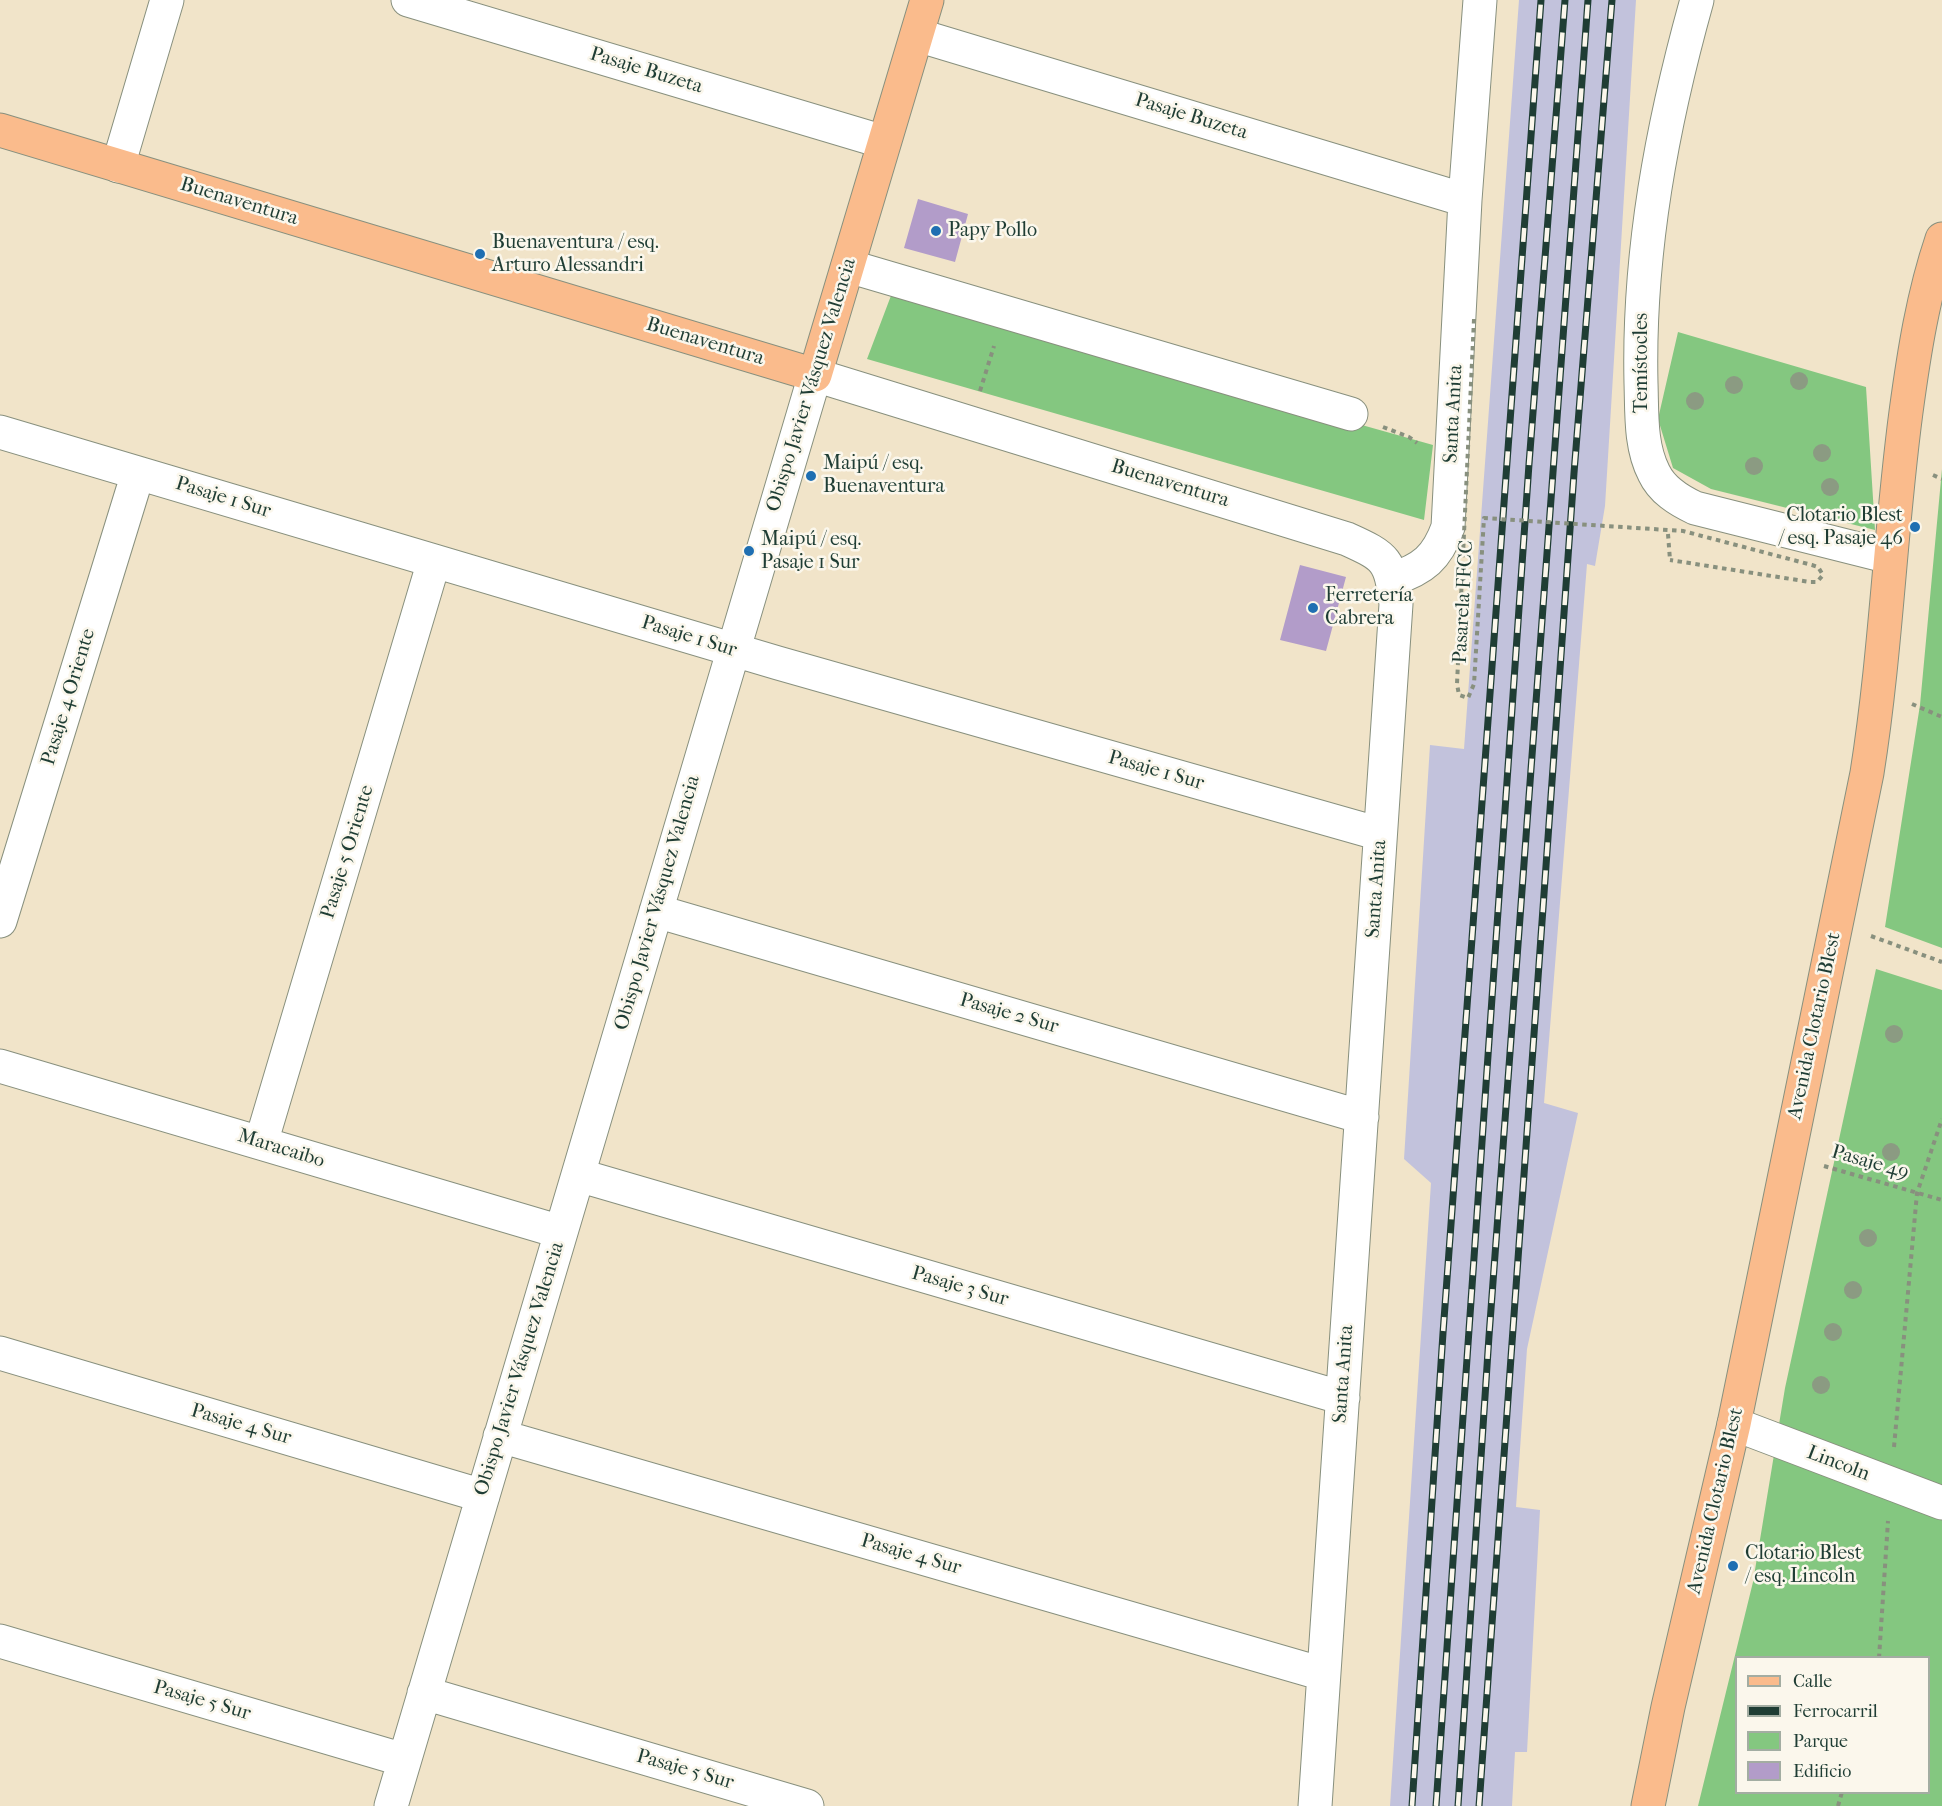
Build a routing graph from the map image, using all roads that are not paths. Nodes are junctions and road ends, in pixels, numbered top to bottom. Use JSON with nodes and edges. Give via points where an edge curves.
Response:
{"nodes":[{"id":1,"x":167,"y":0,"type":"edge"},
{"id":2,"x":408,"y":0,"type":"edge"},
{"id":3,"x":927,"y":0,"type":"edge"},
{"id":4,"x":1479,"y":0,"type":"edge"},
{"id":5,"x":1697,"y":0,"type":"edge"},
{"id":6,"x":917,"y":34,"type":"junction"},
{"id":7,"x":0,"y":130,"type":"edge"},
{"id":8,"x":884,"y":142,"type":"junction"},
{"id":9,"x":118,"y":166,"type":"junction"},
{"id":10,"x":1465,"y":200,"type":"junction"},
{"id":11,"x":1942,"y":239,"type":"edge"},
{"id":12,"x":848,"y":266,"type":"junction"},
{"id":13,"x":815,"y":375,"type":"junction"},
{"id":14,"x":1351,"y":414,"type":"road end"},
{"id":15,"x":0,"y":432,"type":"edge"},
{"id":16,"x":138,"y":473,"type":"junction"},
{"id":17,"x":1890,"y":557,"type":"junction"},
{"id":18,"x":434,"y":561,"type":"junction"},
{"id":19,"x":1393,"y":579,"type":"junction"},
{"id":20,"x":733,"y":650,"type":"junction"},
{"id":21,"x":1380,"y":834,"type":"junction"},
{"id":22,"x":656,"y":911,"type":"junction"},
{"id":23,"x":0,"y":921,"type":"edge"},
{"id":24,"x":0,"y":1066,"type":"edge"},
{"id":25,"x":1362,"y":1117,"type":"junction"},
{"id":26,"x":261,"y":1143,"type":"junction"},
{"id":27,"x":578,"y":1175,"type":"junction"},
{"id":28,"x":561,"y":1232,"type":"junction"},
{"id":29,"x":0,"y":1353,"type":"edge"},
{"id":30,"x":1343,"y":1398,"type":"junction"},
{"id":31,"x":1734,"y":1424,"type":"junction"},
{"id":32,"x":500,"y":1436,"type":"junction"},
{"id":33,"x":483,"y":1496,"type":"junction"},
{"id":34,"x":1942,"y":1503,"type":"edge"},
{"id":35,"x":0,"y":1641,"type":"edge"},
{"id":36,"x":1323,"y":1674,"type":"junction"},
{"id":37,"x":424,"y":1693,"type":"junction"},
{"id":38,"x":404,"y":1760,"type":"junction"},
{"id":39,"x":391,"y":1806,"type":"edge"},
{"id":40,"x":807,"y":1806,"type":"edge"},
{"id":41,"x":1315,"y":1806,"type":"edge"},
{"id":42,"x":1648,"y":1806,"type":"edge"}],
"edges":[{"from":1,"to":9,"type":"street"},
{"from":2,"to":8,"type":"street","name":"Pasaje Buzeta"},
{"from":3,"to":6,"type":"main road","name":"Obispo Javier Vásquez Valencia"},
{"from":4,"to":10,"type":"street","name":"Santa Anita"},
{"from":5,"to":17,"type":"street","name":"Temístocles","via":[[1669,111],[1644,270],[1641,371],[1643,434],[1648,457],[1664,488],[1695,508]]},
{"from":6,"to":8,"type":"main road","name":"Obispo Javier Vásquez Valencia"},
{"from":6,"to":10,"type":"street","name":"Pasaje Buzeta"},
{"from":7,"to":9,"type":"main road","name":"Buenaventura"},
{"from":8,"to":12,"type":"main road","name":"Obispo Javier Vásquez Valencia"},
{"from":9,"to":13,"type":"main road","name":"Buenaventura"},
{"from":10,"to":19,"type":"street","name":"Santa Anita","via":[[1448,527],[1426,563],[1415,572]]},
{"from":11,"to":17,"type":"main road","name":"Avenida Clotario Blest","via":[[1931,271],[1914,356]]},
{"from":12,"to":13,"type":"main road","name":"Obispo Javier Vásquez Valencia"},
{"from":12,"to":14,"type":"street"},
{"from":13,"to":19,"type":"street","name":"Buenaventura","via":[[1347,539],[1377,552]]},
{"from":13,"to":20,"type":"street","name":"Obispo Javier Vásquez Valencia"},
{"from":15,"to":16,"type":"street","name":"Pasaje 1 Sur"},
{"from":16,"to":18,"type":"street","name":"Pasaje 1 Sur"},
{"from":16,"to":23,"type":"street","name":"Pasaje 4 Oriente"},
{"from":17,"to":31,"type":"main road","name":"Avenida Clotario Blest","via":[[1874,726]]},
{"from":18,"to":20,"type":"street","name":"Pasaje 1 Sur"},
{"from":18,"to":26,"type":"street","name":"Pasaje 5 Oriente"},
{"from":19,"to":21,"type":"street","name":"Santa Anita","via":[[1396,604]]},
{"from":20,"to":21,"type":"street","name":"Pasaje 1 Sur"},
{"from":20,"to":22,"type":"street","name":"Obispo Javier Vásquez Valencia"},
{"from":21,"to":25,"type":"street","name":"Santa Anita"},
{"from":22,"to":25,"type":"street","name":"Pasaje 2 Sur"},
{"from":22,"to":27,"type":"street","name":"Obispo Javier Vásquez Valencia"},
{"from":24,"to":26,"type":"street","name":"Maracaibo"},
{"from":25,"to":30,"type":"street","name":"Santa Anita"},
{"from":26,"to":28,"type":"street","name":"Maracaibo"},
{"from":27,"to":28,"type":"street","name":"Obispo Javier Vásquez Valencia"},
{"from":27,"to":30,"type":"street","name":"Pasaje 3 Sur"},
{"from":28,"to":32,"type":"street","name":"Obispo Javier Vásquez Valencia"},
{"from":29,"to":33,"type":"street","name":"Pasaje 4 Sur"},
{"from":30,"to":36,"type":"street","name":"Santa Anita"},
{"from":31,"to":34,"type":"street","name":"Lincoln"},
{"from":31,"to":42,"type":"main road","name":"Avenida Clotario Blest"},
{"from":32,"to":33,"type":"street","name":"Obispo Javier Vásquez Valencia"},
{"from":32,"to":36,"type":"street","name":"Pasaje 4 Sur"},
{"from":33,"to":37,"type":"street","name":"Obispo Javier Vásquez Valencia"},
{"from":35,"to":38,"type":"street","name":"Pasaje 5 Sur"},
{"from":36,"to":41,"type":"street","name":"Santa Anita"},
{"from":37,"to":38,"type":"street","name":"Obispo Javier Vásquez Valencia"},
{"from":37,"to":40,"type":"street","name":"Pasaje 5 Sur"},
{"from":38,"to":39,"type":"street","name":"Obispo Javier Vásquez Valencia"}]}
